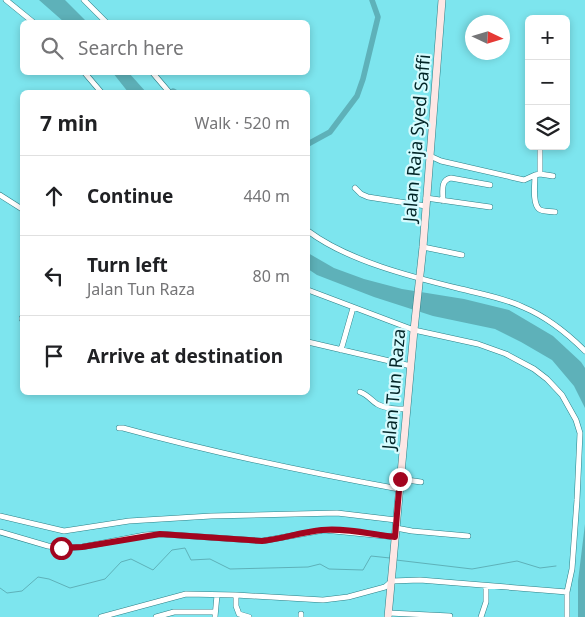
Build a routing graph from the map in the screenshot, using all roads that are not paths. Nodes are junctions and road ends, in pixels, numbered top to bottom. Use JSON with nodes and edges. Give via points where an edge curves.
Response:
{"nodes":[{"id":1,"x":6,"y":0,"type":"edge"},
{"id":2,"x":84,"y":0,"type":"edge"},
{"id":3,"x":442,"y":0,"type":"edge"},
{"id":4,"x":31,"y":20,"type":"edge"},
{"id":5,"x":104,"y":20,"type":"edge"},
{"id":6,"x":87,"y":75,"type":"edge"},
{"id":7,"x":155,"y":75,"type":"edge"},
{"id":8,"x":99,"y":90,"type":"edge"},
{"id":9,"x":167,"y":90,"type":"edge"},
{"id":10,"x":540,"y":150,"type":"edge"},
{"id":11,"x":430,"y":156,"type":"junction"},
{"id":12,"x":538,"y":175,"type":"junction"},
{"id":13,"x":553,"y":176,"type":"dead end"},
{"id":14,"x":490,"y":185,"type":"dead end"},
{"id":15,"x":356,"y":188,"type":"dead end"},
{"id":16,"x":0,"y":195,"type":"edge"},
{"id":17,"x":443,"y":201,"type":"junction"},
{"id":18,"x":426,"y":202,"type":"junction"},
{"id":19,"x":490,"y":207,"type":"dead end"},
{"id":20,"x":20,"y":209,"type":"edge"},
{"id":21,"x":555,"y":212,"type":"dead end"},
{"id":22,"x":310,"y":232,"type":"edge"},
{"id":23,"x":423,"y":247,"type":"junction"},
{"id":24,"x":462,"y":255,"type":"dead end"},
{"id":25,"x":419,"y":280,"type":"junction"},
{"id":26,"x":310,"y":291,"type":"edge"},
{"id":27,"x":353,"y":308,"type":"junction"},
{"id":28,"x":416,"y":313,"type":"joint"},
{"id":29,"x":414,"y":330,"type":"junction"},
{"id":30,"x":310,"y":342,"type":"edge"},
{"id":31,"x":341,"y":350,"type":"junction"},
{"id":32,"x":585,"y":351,"type":"edge"},
{"id":33,"x":411,"y":366,"type":"junction"},
{"id":34,"x":360,"y":392,"type":"dead end"},
{"id":35,"x":407,"y":409,"type":"junction"},
{"id":36,"x":119,"y":428,"type":"dead end"},
{"id":37,"x":400,"y":479,"type":"junction"},
{"id":38,"x":421,"y":482,"type":"dead end"},
{"id":39,"x":399,"y":489,"type":"junction"},
{"id":40,"x":0,"y":516,"type":"edge"},
{"id":41,"x":396,"y":524,"type":"junction"},
{"id":42,"x":0,"y":532,"type":"edge"},
{"id":43,"x":468,"y":536,"type":"dead end"},
{"id":44,"x":395,"y":537,"type":"junction"},
{"id":45,"x":392,"y":580,"type":"junction"},
{"id":46,"x":486,"y":586,"type":"junction"},
{"id":47,"x":567,"y":592,"type":"junction"},
{"id":48,"x":217,"y":595,"type":"junction"},
{"id":49,"x":236,"y":595,"type":"junction"},
{"id":50,"x":174,"y":615,"type":"edge"},
{"id":51,"x":215,"y":615,"type":"edge"},
{"id":52,"x":388,"y":615,"type":"edge"},
{"id":53,"x":450,"y":616,"type":"dead end"},
{"id":54,"x":101,"y":617,"type":"edge"},
{"id":55,"x":156,"y":617,"type":"edge"},
{"id":56,"x":249,"y":617,"type":"edge"},
{"id":57,"x":481,"y":617,"type":"edge"},
{"id":58,"x":567,"y":617,"type":"edge"}],
"edges":[{"from":1,"to":4,"type":"street"},
{"from":2,"to":5,"type":"street"},
{"from":3,"to":11,"type":"main road","name":"Jalan Raja Syed Saffi"},
{"from":6,"to":8,"type":"street"},
{"from":7,"to":9,"type":"street"},
{"from":10,"to":12,"type":"street"},
{"from":11,"to":12,"type":"street","via":[[524,180]]},
{"from":11,"to":18,"type":"main road","name":"Jalan Raja Syed Saffi"},
{"from":12,"to":13,"type":"street"},
{"from":12,"to":21,"type":"street","via":[[536,207]]},
{"from":14,"to":17,"type":"street","via":[[446,179]]},
{"from":15,"to":18,"type":"street","via":[[362,194],[378,199]]},
{"from":16,"to":20,"type":"street"},
{"from":17,"to":18,"type":"street"},
{"from":17,"to":19,"type":"street"},
{"from":18,"to":23,"type":"main road","name":"Jalan Raja Syed Saffi"},
{"from":22,"to":25,"type":"street","via":[[329,246]]},
{"from":23,"to":24,"type":"street"},
{"from":23,"to":25,"type":"main road","name":"Jalan Raja Syed Saffi"},
{"from":25,"to":28,"type":"main road","name":"Jalan Raja Syed Saffi"},
{"from":25,"to":32,"type":"street","via":[[523,306],[562,329]]},
{"from":26,"to":27,"type":"street"},
{"from":27,"to":29,"type":"street"},
{"from":27,"to":31,"type":"street"},
{"from":28,"to":29,"type":"main road","name":"Jalan Tun Raza"},
{"from":29,"to":33,"type":"main road","name":"Jalan Tun Raza"},
{"from":29,"to":47,"type":"street","via":[[478,344],[527,364],[547,379],[568,404],[579,427],[580,441],[572,569]]},
{"from":30,"to":31,"type":"street"},
{"from":31,"to":33,"type":"street"},
{"from":33,"to":35,"type":"main road","name":"Jalan Tun Raza"},
{"from":34,"to":35,"type":"street","via":[[384,407]]},
{"from":35,"to":37,"type":"main road","name":"Jalan Tun Raza"},
{"from":36,"to":39,"type":"street","via":[[316,474]]},
{"from":37,"to":38,"type":"street"},
{"from":37,"to":39,"type":"main road","name":"Jalan Tun Raza"},
{"from":39,"to":41,"type":"main road","name":"Jalan Tun Raza"},
{"from":40,"to":41,"type":"street","via":[[64,531],[139,520],[337,513]]},
{"from":41,"to":43,"type":"street","via":[[412,531]]},
{"from":41,"to":44,"type":"main road","name":"Jalan Tun Raza"},
{"from":42,"to":44,"type":"street","via":[[61,548],[160,534],[262,541],[330,530]]},
{"from":44,"to":45,"type":"main road","name":"Jalan Tun Raza"},
{"from":45,"to":46,"type":"street"},
{"from":45,"to":49,"type":"street","via":[[385,587],[323,600]]},
{"from":45,"to":52,"type":"main road","name":"Jalan Tun Raza"},
{"from":46,"to":47,"type":"street"},
{"from":46,"to":57,"type":"street","via":[[486,602]]},
{"from":47,"to":58,"type":"street"},
{"from":48,"to":49,"type":"street"},
{"from":48,"to":51,"type":"street"},
{"from":48,"to":54,"type":"street","via":[[172,597]]},
{"from":49,"to":56,"type":"street","via":[[239,614]]},
{"from":50,"to":51,"type":"street"},
{"from":50,"to":55,"type":"street"},
{"from":52,"to":53,"type":"street"}]}
